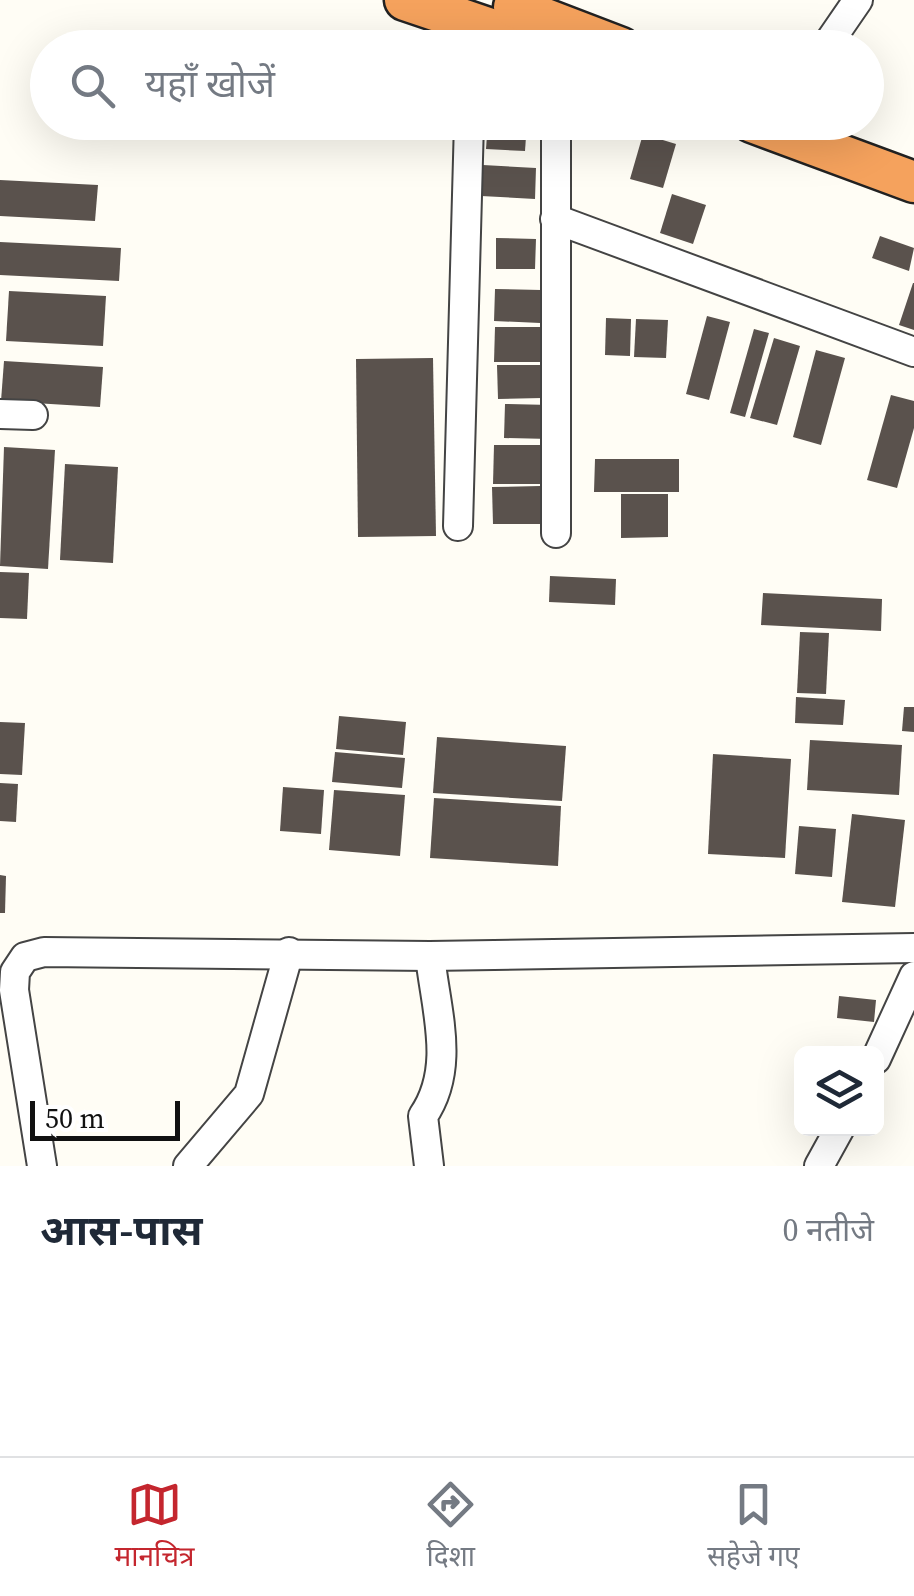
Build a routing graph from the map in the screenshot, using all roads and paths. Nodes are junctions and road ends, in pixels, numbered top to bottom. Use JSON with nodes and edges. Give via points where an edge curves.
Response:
{"nodes":[{"id":1,"x":404,"y":0,"type":"edge"},
{"id":2,"x":858,"y":0,"type":"edge"},
{"id":3,"x":480,"y":22,"type":"edge"},
{"id":4,"x":524,"y":30,"type":"edge"},
{"id":5,"x":837,"y":30,"type":"edge"},
{"id":6,"x":469,"y":140,"type":"edge"},
{"id":7,"x":556,"y":140,"type":"edge"},
{"id":8,"x":801,"y":140,"type":"edge"},
{"id":9,"x":880,"y":140,"type":"edge"},
{"id":10,"x":914,"y":153,"type":"edge"},
{"id":11,"x":914,"y":182,"type":"edge"},
{"id":12,"x":555,"y":219,"type":"junction"},
{"id":13,"x":914,"y":352,"type":"edge"},
{"id":14,"x":0,"y":414,"type":"edge"},
{"id":15,"x":33,"y":415,"type":"dead end"},
{"id":16,"x":458,"y":526,"type":"dead end"},
{"id":17,"x":556,"y":532,"type":"dead end"},
{"id":18,"x":914,"y":948,"type":"edge"},
{"id":19,"x":289,"y":952,"type":"junction"},
{"id":20,"x":430,"y":956,"type":"junction"},
{"id":21,"x":12,"y":959,"type":"edge"},
{"id":22,"x":914,"y":976,"type":"edge"},
{"id":23,"x":882,"y":1046,"type":"edge"},
{"id":24,"x":836,"y":1136,"type":"edge"},
{"id":25,"x":42,"y":1166,"type":"edge"},
{"id":26,"x":188,"y":1166,"type":"edge"},
{"id":27,"x":429,"y":1166,"type":"edge"},
{"id":28,"x":819,"y":1166,"type":"edge"}],
"edges":[{"from":1,"to":3,"type":"highway"},
{"from":2,"to":5,"type":"street"},
{"from":3,"to":4,"type":"highway"},
{"from":6,"to":16,"type":"street"},
{"from":7,"to":12,"type":"street"},
{"from":8,"to":11,"type":"highway"},
{"from":9,"to":10,"type":"highway"},
{"from":12,"to":13,"type":"street"},
{"from":12,"to":17,"type":"street"},
{"from":14,"to":15,"type":"street"},
{"from":18,"to":20,"type":"street"},
{"from":19,"to":20,"type":"street"},
{"from":19,"to":21,"type":"street","via":[[44,952]]},
{"from":19,"to":26,"type":"street","via":[[249,1094]]},
{"from":20,"to":27,"type":"street","via":[[443,1066],[438,1094],[423,1116]]},
{"from":21,"to":25,"type":"street"},
{"from":22,"to":23,"type":"street"},
{"from":24,"to":28,"type":"street"}]}
